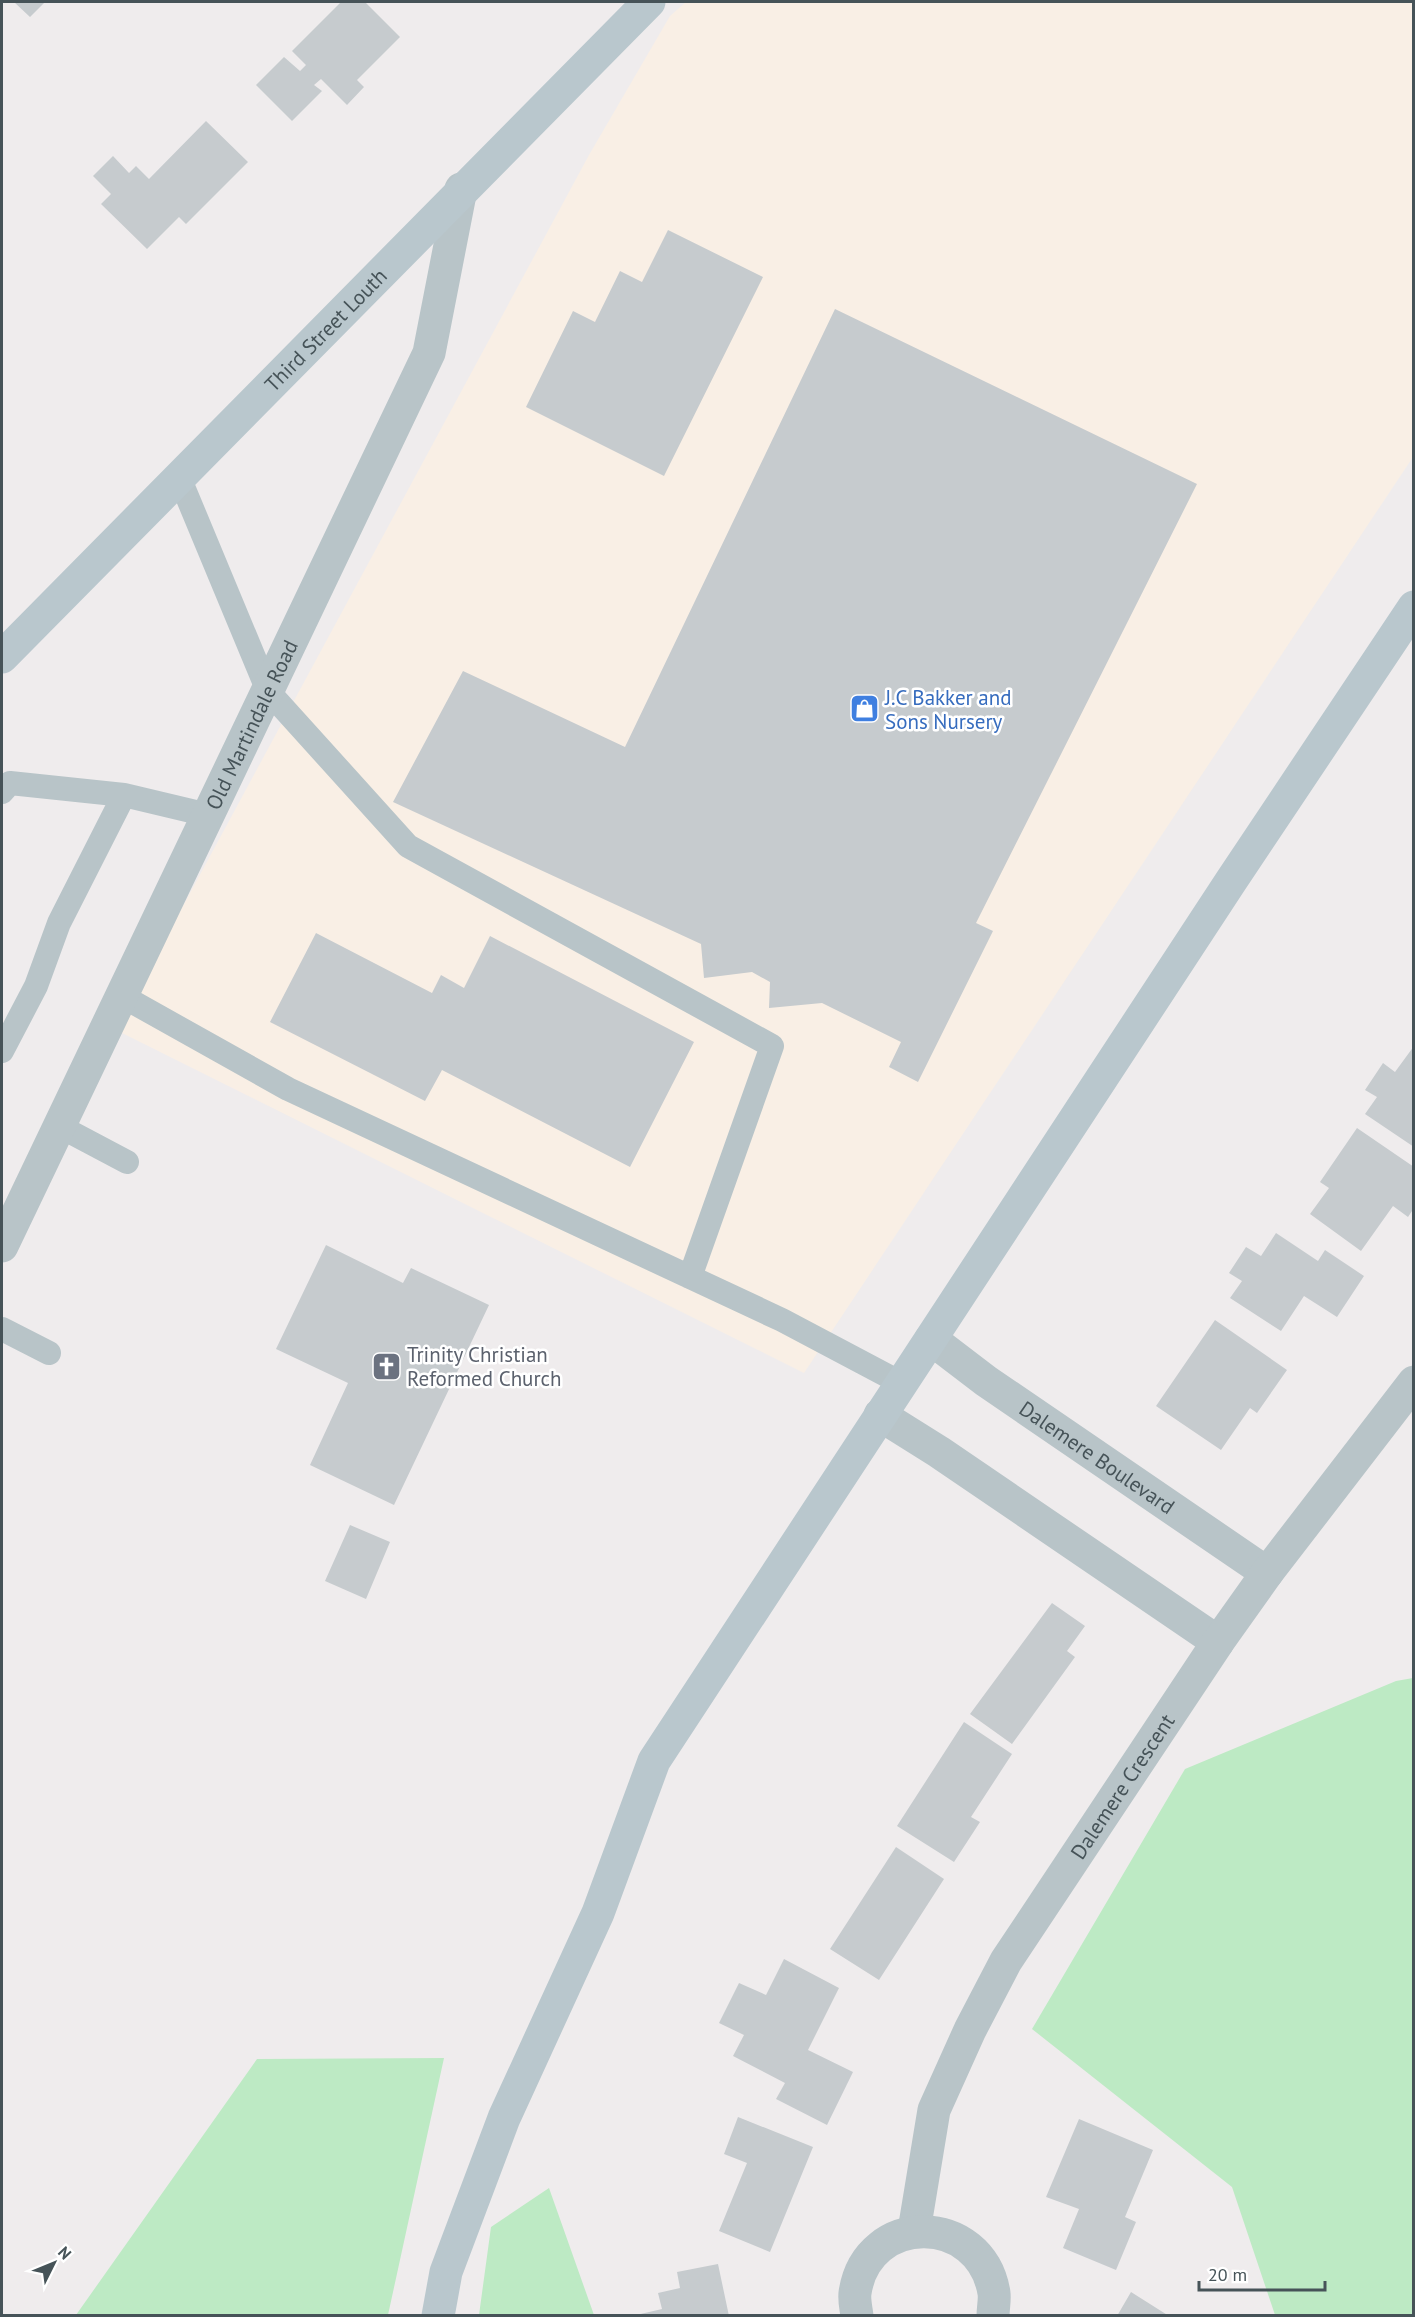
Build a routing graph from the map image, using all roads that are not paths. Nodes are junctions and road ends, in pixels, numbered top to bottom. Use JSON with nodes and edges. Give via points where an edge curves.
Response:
{"nodes":[{"id":1,"x":649,"y":2,"type":"edge"},
{"id":2,"x":461,"y":189,"type":"junction"},
{"id":3,"x":180,"y":477,"type":"junction"},
{"id":4,"x":1413,"y":607,"type":"edge"},
{"id":5,"x":2,"y":657,"type":"edge"},
{"id":6,"x":268,"y":691,"type":"junction"},
{"id":7,"x":2,"y":792,"type":"edge"},
{"id":8,"x":124,"y":795,"type":"junction"},
{"id":9,"x":208,"y":815,"type":"junction"},
{"id":10,"x":122,"y":996,"type":"junction"},
{"id":11,"x":2,"y":1051,"type":"edge"},
{"id":12,"x":59,"y":1126,"type":"junction"},
{"id":13,"x":127,"y":1162,"type":"dead end"},
{"id":14,"x":2,"y":1246,"type":"edge"},
{"id":15,"x":690,"y":1277,"type":"junction"},
{"id":16,"x":2,"y":1329,"type":"edge"},
{"id":17,"x":931,"y":1339,"type":"junction"},
{"id":18,"x":50,"y":1353,"type":"dead end"},
{"id":19,"x":1413,"y":1382,"type":"edge"},
{"id":20,"x":901,"y":1383,"type":"junction"},
{"id":21,"x":880,"y":1415,"type":"junction"},
{"id":22,"x":1267,"y":1573,"type":"junction"},
{"id":23,"x":1218,"y":1642,"type":"junction"},
{"id":24,"x":914,"y":2231,"type":"junction"},
{"id":25,"x":438,"y":2316,"type":"edge"},
{"id":26,"x":857,"y":2316,"type":"edge"},
{"id":27,"x":993,"y":2316,"type":"edge"}],
"edges":[{"from":1,"to":2,"type":"main road","name":"Third Street Louth"},
{"from":2,"to":3,"type":"main road","name":"Third Street Louth"},
{"from":2,"to":6,"type":"street","name":"Old Martindale Road","via":[[429,352]]},
{"from":3,"to":5,"type":"main road","name":"Third Street Louth"},
{"from":3,"to":6,"type":"lane"},
{"from":4,"to":17,"type":"main road"},
{"from":6,"to":9,"type":"street","name":"Old Martindale Road"},
{"from":6,"to":15,"type":"lane","via":[[408,846],[772,1046]]},
{"from":7,"to":8,"type":"lane","via":[[10,783]]},
{"from":8,"to":9,"type":"lane"},
{"from":8,"to":11,"type":"lane","via":[[58,923],[36,986]]},
{"from":9,"to":10,"type":"street","name":"Old Martindale Road"},
{"from":10,"to":12,"type":"street","name":"Old Martindale Road"},
{"from":10,"to":15,"type":"lane","via":[[288,1089]]},
{"from":12,"to":13,"type":"lane"},
{"from":12,"to":14,"type":"street","name":"Old Martindale Road"},
{"from":15,"to":20,"type":"lane"},
{"from":16,"to":18,"type":"lane"},
{"from":17,"to":20,"type":"main road"},
{"from":17,"to":22,"type":"street","name":"Dalemere Boulevard","via":[[986,1381]]},
{"from":19,"to":22,"type":"street","name":"Dalemere Crescent"},
{"from":20,"to":21,"type":"main road"},
{"from":21,"to":23,"type":"street"},
{"from":21,"to":25,"type":"main road","via":[[654,1761],[598,1913],[504,2118],[446,2272]]},
{"from":22,"to":23,"type":"street","name":"Dalemere Crescent"},
{"from":23,"to":24,"type":"street","name":"Dalemere Crescent","via":[[1006,1960],[934,2110]]},
{"from":24,"to":26,"type":"street","via":[[891,2238],[873,2253],[860,2272],[855,2294]]},
{"from":24,"to":27,"type":"street","via":[[936,2231],[958,2239],[976,2253],[988,2272],[994,2294]]}]}
